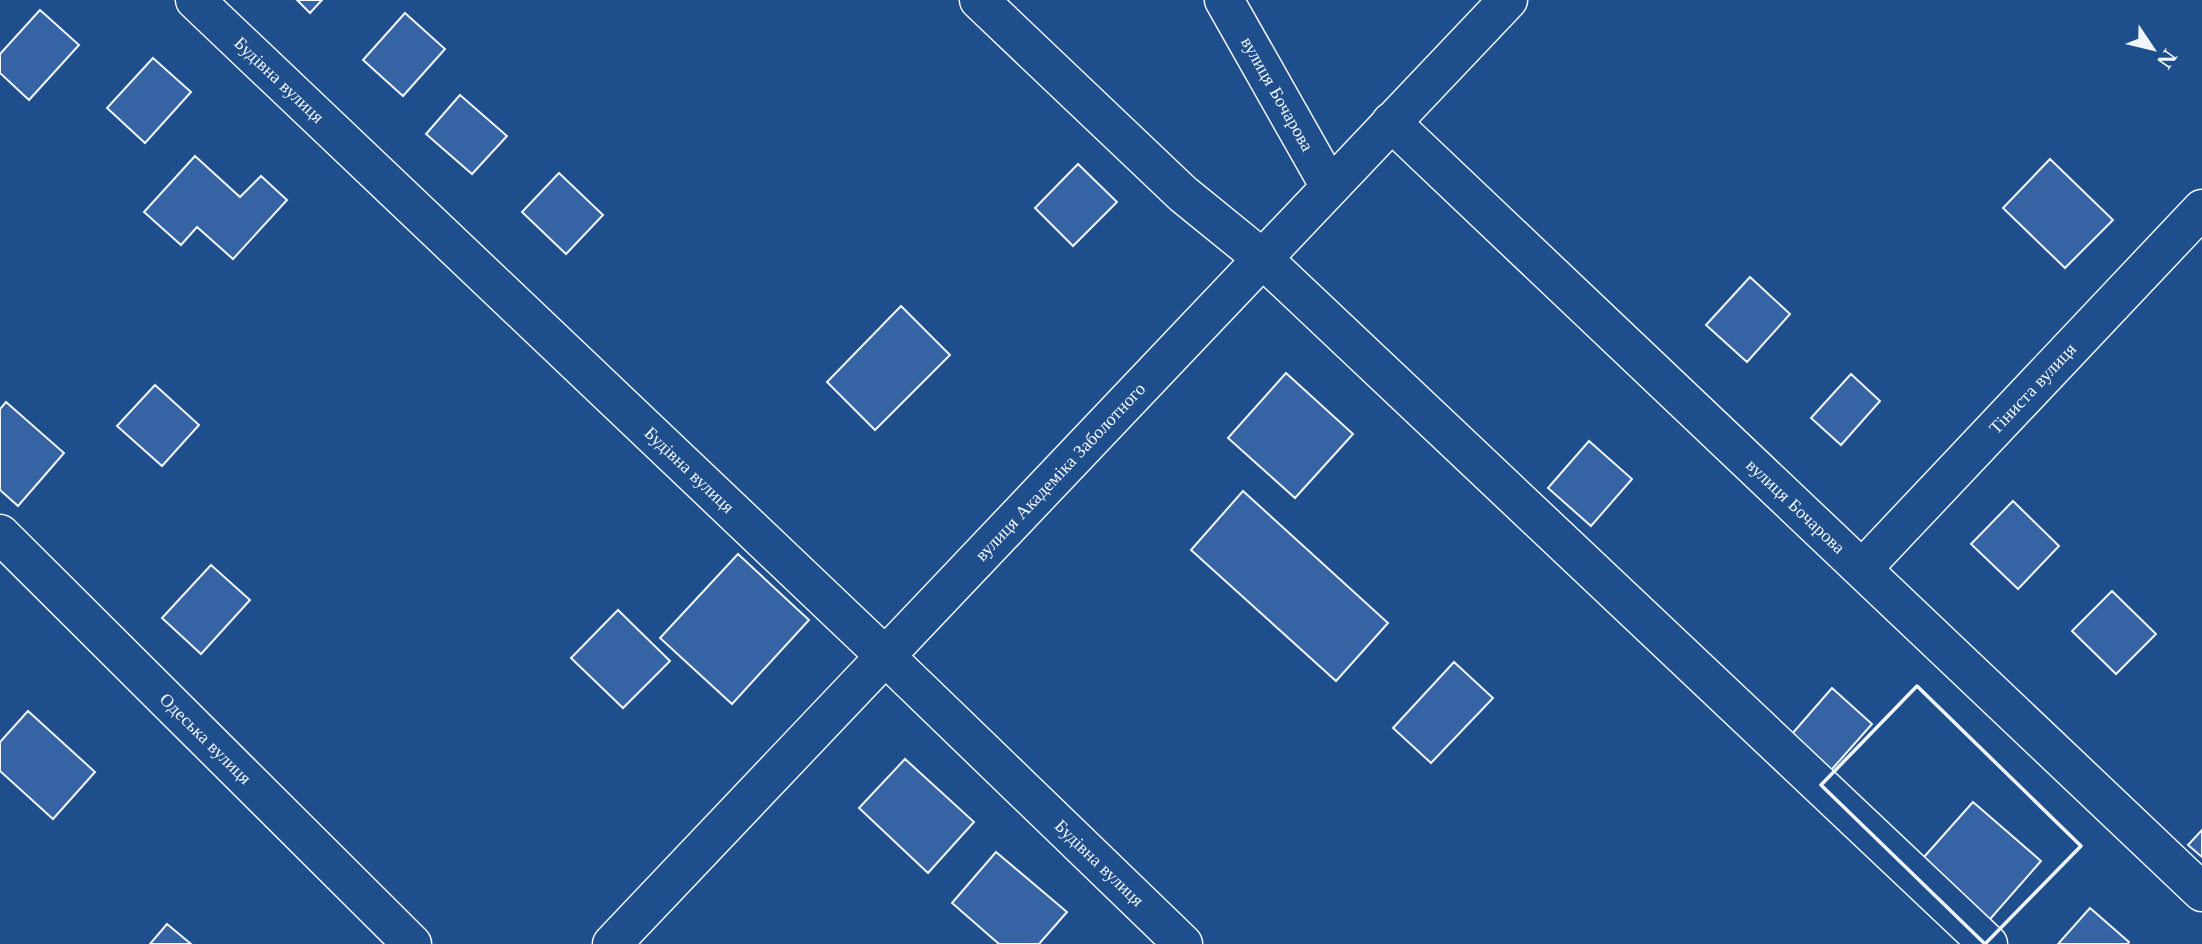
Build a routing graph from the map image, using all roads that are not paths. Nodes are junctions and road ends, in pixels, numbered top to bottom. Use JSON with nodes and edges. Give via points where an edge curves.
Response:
{"nodes":[{"id":1,"x":195,"y":0,"type":"edge"},
{"id":2,"x":979,"y":0,"type":"edge"},
{"id":3,"x":1224,"y":0,"type":"edge"},
{"id":4,"x":1508,"y":0,"type":"edge"},
{"id":5,"x":1391,"y":122,"type":"junction"},
{"id":6,"x":1330,"y":187,"type":"junction"},
{"id":7,"x":2202,"y":209,"type":"edge"},
{"id":8,"x":1263,"y":259,"type":"junction"},
{"id":9,"x":0,"y":534,"type":"edge"},
{"id":10,"x":1863,"y":568,"type":"junction"},
{"id":11,"x":884,"y":655,"type":"junction"},
{"id":12,"x":2202,"y":892,"type":"edge"},
{"id":13,"x":412,"y":944,"type":"edge"},
{"id":14,"x":612,"y":944,"type":"edge"},
{"id":15,"x":1182,"y":944,"type":"edge"},
{"id":16,"x":1988,"y":944,"type":"edge"}],
"edges":[{"from":1,"to":11,"type":"street","name":"Будівна вулиця"},
{"from":2,"to":8,"type":"street","via":[[1183,194]]},
{"from":3,"to":6,"type":"street","name":"вулиця Бочарова"},
{"from":4,"to":5,"type":"street","name":"вулиця Академіка Заболотного"},
{"from":5,"to":6,"type":"street","name":"вулиця Академіка Заболотного"},
{"from":5,"to":10,"type":"street","name":"вулиця Бочарова"},
{"from":6,"to":8,"type":"street","name":"вулиця Академіка Заболотного"},
{"from":7,"to":10,"type":"street","name":"Тіниста вулиця"},
{"from":8,"to":11,"type":"street","name":"вулиця Академіка Заболотного"},
{"from":8,"to":16,"type":"street"},
{"from":9,"to":13,"type":"street","name":"Одеська вулиця"},
{"from":10,"to":12,"type":"street","name":"вулиця Бочарова"},
{"from":11,"to":14,"type":"street","name":"вулиця Академіка Заболотного"},
{"from":11,"to":15,"type":"street","name":"Будівна вулиця"}]}
